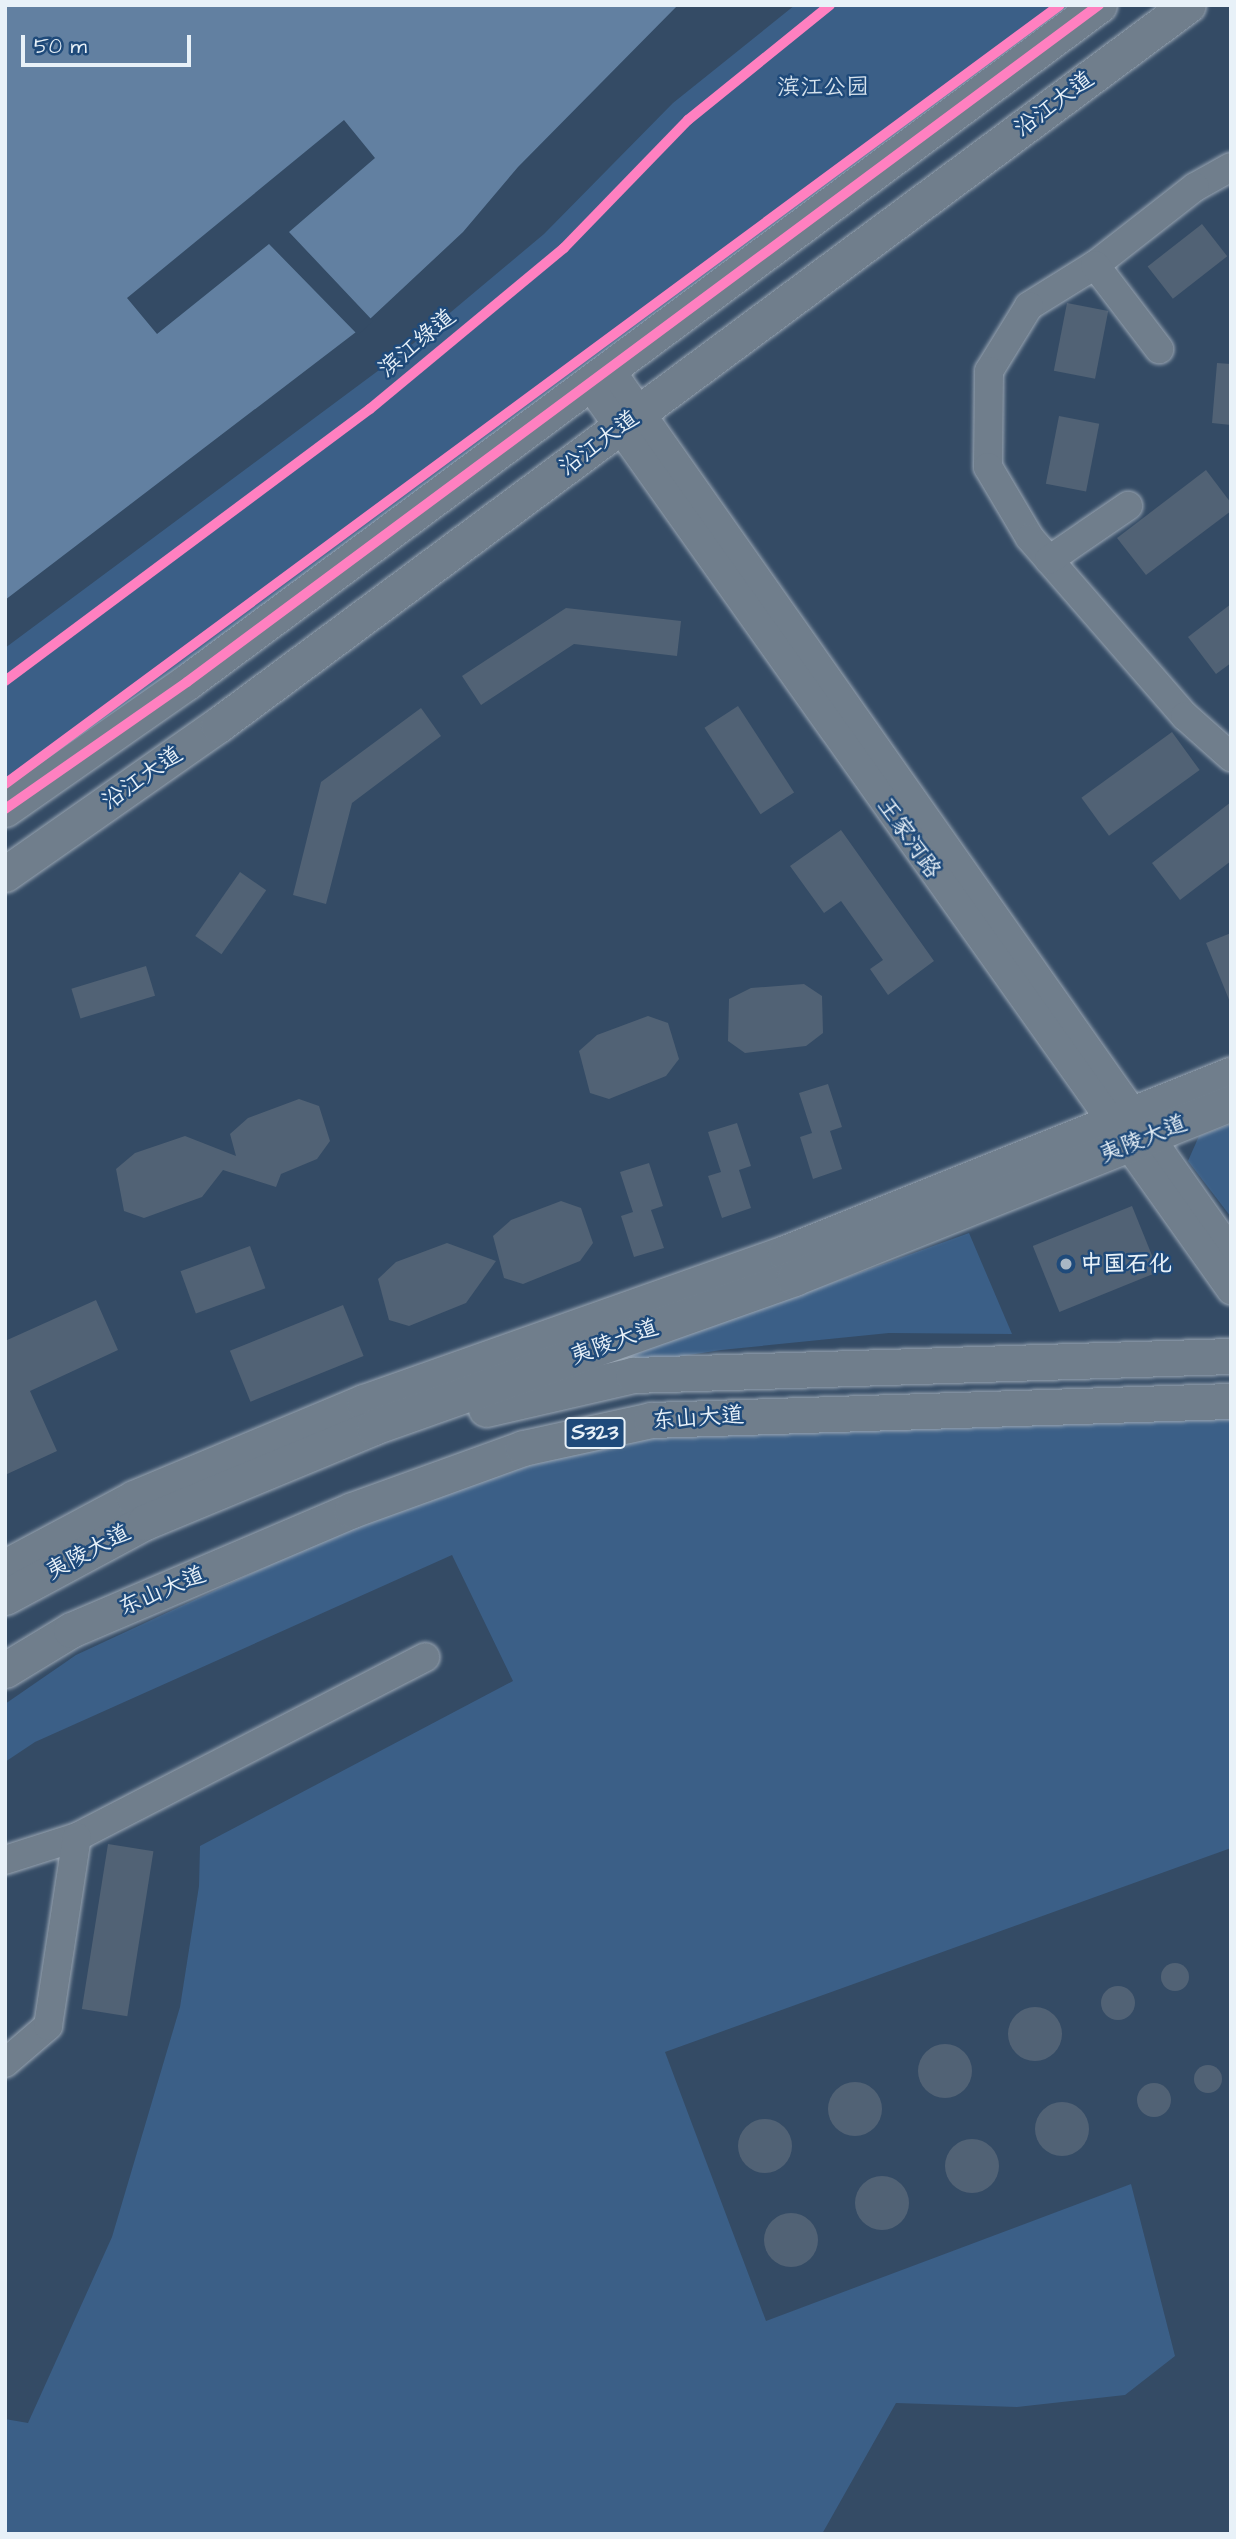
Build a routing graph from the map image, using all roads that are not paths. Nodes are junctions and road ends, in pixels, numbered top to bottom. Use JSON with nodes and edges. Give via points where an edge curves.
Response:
{"nodes":[{"id":1,"x":1099,"y":5,"type":"edge"},
{"id":2,"x":1188,"y":5,"type":"edge"},
{"id":3,"x":1231,"y":167,"type":"edge"},
{"id":4,"x":1095,"y":265,"type":"junction"},
{"id":5,"x":1159,"y":349,"type":"dead end"},
{"id":6,"x":599,"y":377,"type":"junction"},
{"id":7,"x":631,"y":420,"type":"junction"},
{"id":8,"x":1128,"y":506,"type":"dead end"},
{"id":9,"x":1049,"y":560,"type":"junction"},
{"id":10,"x":1231,"y":757,"type":"edge"},
{"id":11,"x":5,"y":809,"type":"edge"},
{"id":12,"x":5,"y":874,"type":"edge"},
{"id":13,"x":1231,"y":1075,"type":"edge"},
{"id":14,"x":1231,"y":1104,"type":"edge"},
{"id":15,"x":1130,"y":1129,"type":"junction"},
{"id":16,"x":1231,"y":1252,"type":"edge"},
{"id":17,"x":1231,"y":1290,"type":"edge"},
{"id":18,"x":1231,"y":1356,"type":"edge"},
{"id":19,"x":1231,"y":1401,"type":"edge"},
{"id":20,"x":5,"y":1567,"type":"edge"},
{"id":21,"x":5,"y":1597,"type":"edge"},
{"id":22,"x":5,"y":1611,"type":"edge"},
{"id":23,"x":425,"y":1657,"type":"dead end"},
{"id":24,"x":5,"y":1670,"type":"edge"},
{"id":25,"x":78,"y":1837,"type":"junction"},
{"id":26,"x":5,"y":1860,"type":"edge"},
{"id":27,"x":5,"y":2063,"type":"edge"}],
"edges":[{"from":1,"to":6,"type":"main road"},
{"from":2,"to":7,"type":"main road","name":"沿江大道"},
{"from":3,"to":4,"type":"street","via":[[1195,187]]},
{"from":4,"to":5,"type":"street"},
{"from":4,"to":9,"type":"street","via":[[1029,306],[989,371],[988,467],[1030,538]]},
{"from":6,"to":7,"type":"street","name":"王家河路"},
{"from":6,"to":11,"type":"main road","via":[[187,682]]},
{"from":7,"to":12,"type":"main road","name":"沿江大道","via":[[218,725]]},
{"from":7,"to":15,"type":"street","name":"王家河路"},
{"from":8,"to":9,"type":"street"},
{"from":9,"to":10,"type":"street","via":[[1185,716]]},
{"from":13,"to":15,"type":"main road","name":"夷陵大道"},
{"from":14,"to":15,"type":"main road","name":"夷陵大道"},
{"from":15,"to":16,"type":"street","name":"王家河路"},
{"from":15,"to":17,"type":"street","name":"王家河路"},
{"from":15,"to":20,"type":"main road","name":"夷陵大道","via":[[365,1402],[134,1498]]},
{"from":15,"to":21,"type":"main road","name":"夷陵大道","via":[[794,1278],[374,1427],[145,1522]]},
{"from":18,"to":22,"type":"main road","name":"东山大道","via":[[768,1367],[633,1375],[502,1404],[329,1466],[46,1586]]},
{"from":19,"to":24,"type":"main road","name":"东山大道","number":"S323","via":[[784,1412],[651,1420],[523,1448],[352,1510],[71,1630]]},
{"from":23,"to":25,"type":"street"},
{"from":25,"to":26,"type":"street"},
{"from":25,"to":27,"type":"street","via":[[48,2026]]}]}
